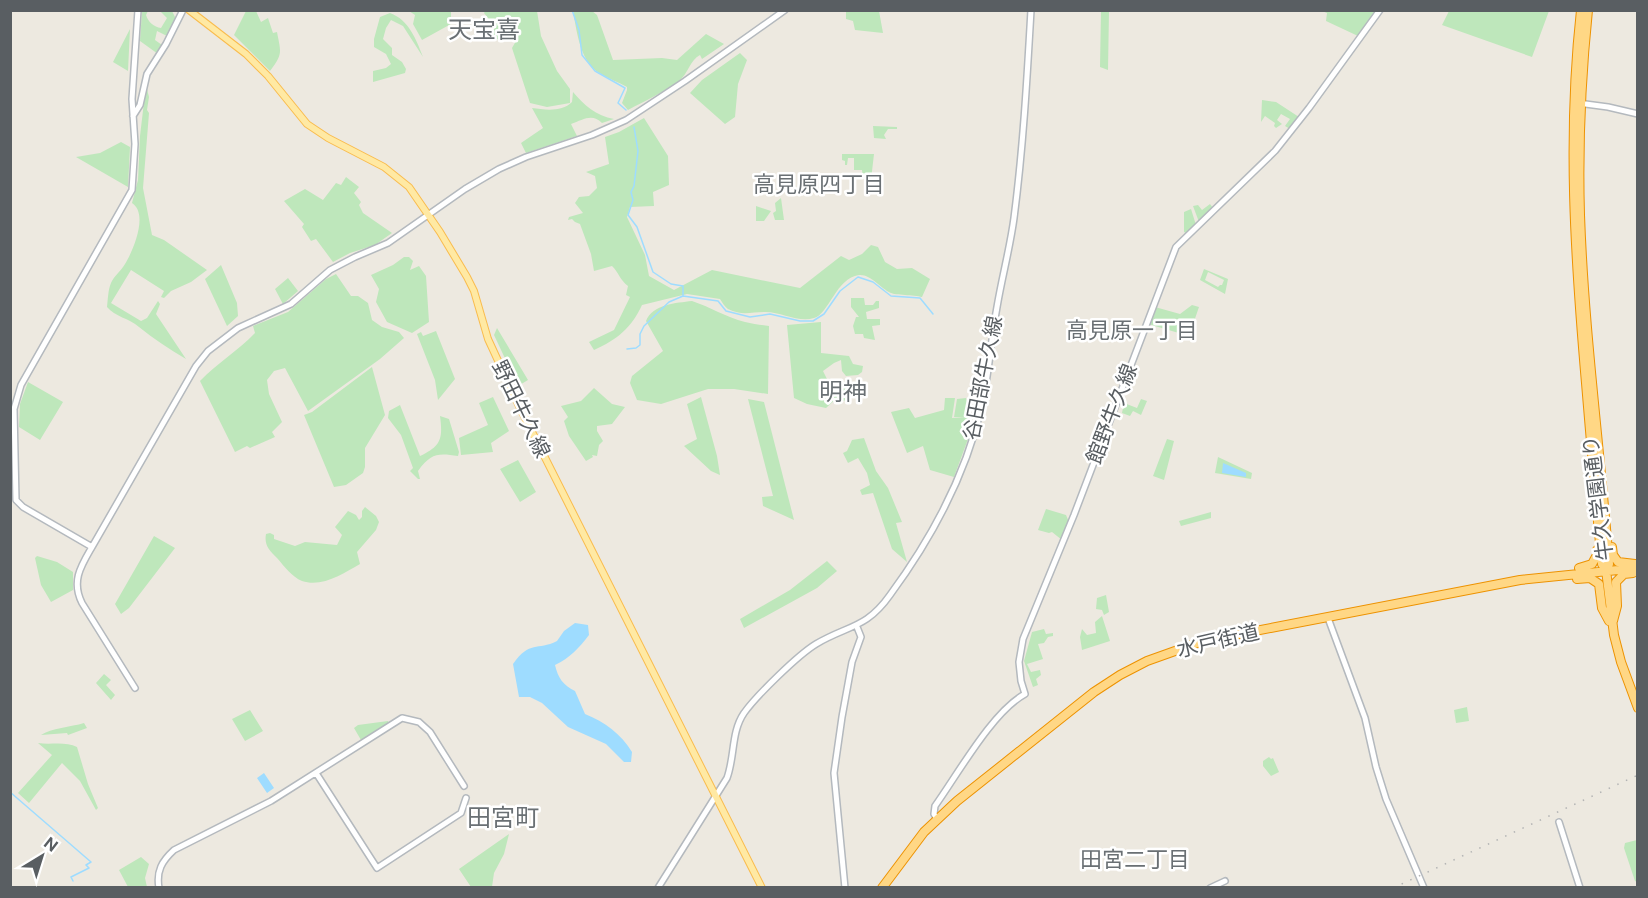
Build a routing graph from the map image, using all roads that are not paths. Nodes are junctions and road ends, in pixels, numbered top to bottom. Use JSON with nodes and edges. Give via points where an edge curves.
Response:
{"nodes":[{"id":1,"x":138,"y":10,"type":"edge"},
{"id":2,"x":183,"y":10,"type":"edge"},
{"id":3,"x":189,"y":10,"type":"edge"},
{"id":4,"x":784,"y":10,"type":"edge"},
{"id":5,"x":1031,"y":10,"type":"edge"},
{"id":6,"x":1380,"y":10,"type":"edge"},
{"id":7,"x":1581,"y":10,"type":"edge"},
{"id":8,"x":1588,"y":10,"type":"edge"},
{"id":9,"x":1577,"y":103,"type":"junction"},
{"id":10,"x":1638,"y":114,"type":"edge"},
{"id":11,"x":133,"y":116,"type":"junction"},
{"id":12,"x":428,"y":215,"type":"junction"},
{"id":13,"x":1602,"y":519,"type":"junction"},
{"id":14,"x":92,"y":547,"type":"junction"},
{"id":15,"x":1638,"y":564,"type":"edge"},
{"id":16,"x":1605,"y":570,"type":"junction"},
{"id":17,"x":1638,"y":571,"type":"edge"},
{"id":18,"x":1562,"y":575,"type":"junction"},
{"id":19,"x":1328,"y":618,"type":"junction"},
{"id":20,"x":1612,"y":625,"type":"junction"},
{"id":21,"x":857,"y":627,"type":"junction"},
{"id":22,"x":135,"y":688,"type":"dead end"},
{"id":23,"x":1638,"y":708,"type":"edge"},
{"id":24,"x":316,"y":773,"type":"junction"},
{"id":25,"x":464,"y":786,"type":"dead end"},
{"id":26,"x":716,"y":797,"type":"junction"},
{"id":27,"x":466,"y":798,"type":"dead end"},
{"id":28,"x":937,"y":819,"type":"junction"},
{"id":29,"x":1559,"y":822,"type":"dead end"},
{"id":30,"x":1225,"y":881,"type":"dead end"},
{"id":31,"x":159,"y":888,"type":"edge"},
{"id":32,"x":658,"y":888,"type":"edge"},
{"id":33,"x":762,"y":888,"type":"edge"},
{"id":34,"x":846,"y":888,"type":"edge"},
{"id":35,"x":882,"y":888,"type":"edge"},
{"id":36,"x":1210,"y":888,"type":"edge"},
{"id":37,"x":1424,"y":888,"type":"edge"},
{"id":38,"x":1580,"y":888,"type":"edge"}],
"edges":[{"from":1,"to":11,"type":"street"},
{"from":2,"to":11,"type":"street","via":[[147,74],[140,105]]},
{"from":3,"to":12,"type":"main road","name":"野田牛久線","via":[[246,54],[307,124],[393,173]]},
{"from":4,"to":12,"type":"street","via":[[626,120],[499,169]]},
{"from":5,"to":21,"type":"street","name":"谷田部牛久線","via":[[1017,198],[976,428],[956,484],[928,538],[885,602]]},
{"from":6,"to":28,"type":"street","name":"館野牛久線","via":[[1275,152],[1176,247],[1023,639],[1019,662],[1025,694],[1005,708],[992,724],[935,806]]},
{"from":7,"to":9,"type":"highway","name":"牛久学園通り"},
{"from":8,"to":9,"type":"highway","name":"牛久学園通り"},
{"from":9,"to":10,"type":"street"},
{"from":9,"to":13,"type":"highway","name":"牛久学園通り","via":[[1583,259]]},
{"from":11,"to":14,"type":"street","via":[[135,161],[131,193],[21,385],[14,409],[16,500]]},
{"from":12,"to":14,"type":"street","via":[[384,245],[330,270],[291,304],[243,325],[208,351]]},
{"from":12,"to":26,"type":"main road","name":"野田牛久線","via":[[474,291],[488,339],[519,406]]},
{"from":13,"to":15,"type":"highway","via":[[1610,528],[1615,558],[1621,563]]},
{"from":13,"to":16,"type":"highway","name":"牛久学園通り","via":[[1609,564]]},
{"from":13,"to":18,"type":"highway","via":[[1596,559],[1590,566],[1569,569]]},
{"from":14,"to":22,"type":"street","via":[[78,572],[78,594]]},
{"from":16,"to":17,"type":"highway","name":"水戸街道"},
{"from":16,"to":18,"type":"highway","name":"水戸街道"},
{"from":16,"to":20,"type":"highway","name":"牛久学園通り"},
{"from":17,"to":20,"type":"highway","via":[[1624,574],[1616,582],[1617,606]]},
{"from":18,"to":19,"type":"highway","name":"水戸街道"},
{"from":18,"to":20,"type":"highway","via":[[1571,579],[1590,578],[1599,584],[1602,608]]},
{"from":19,"to":28,"type":"highway","name":"水戸街道","via":[[1194,644],[1131,668],[1094,692]]},
{"from":19,"to":37,"type":"street","via":[[1365,718],[1386,799]]},
{"from":20,"to":23,"type":"highway"},
{"from":21,"to":26,"type":"street","name":"谷田部牛久線","via":[[807,651],[748,709],[735,734],[730,770]]},
{"from":21,"to":34,"type":"street","via":[[861,637],[850,673],[834,773]]},
{"from":24,"to":25,"type":"street","via":[[402,718],[419,722],[430,732]]},
{"from":24,"to":27,"type":"street","via":[[377,868],[461,813]]},
{"from":24,"to":31,"type":"street","via":[[174,850],[163,861],[157,876]]},
{"from":26,"to":32,"type":"street","name":"谷田部牛久線"},
{"from":26,"to":33,"type":"main road","name":"野田牛久線"},
{"from":28,"to":35,"type":"highway","name":"水戸街道"},
{"from":29,"to":38,"type":"street"},
{"from":30,"to":36,"type":"street"}]}
